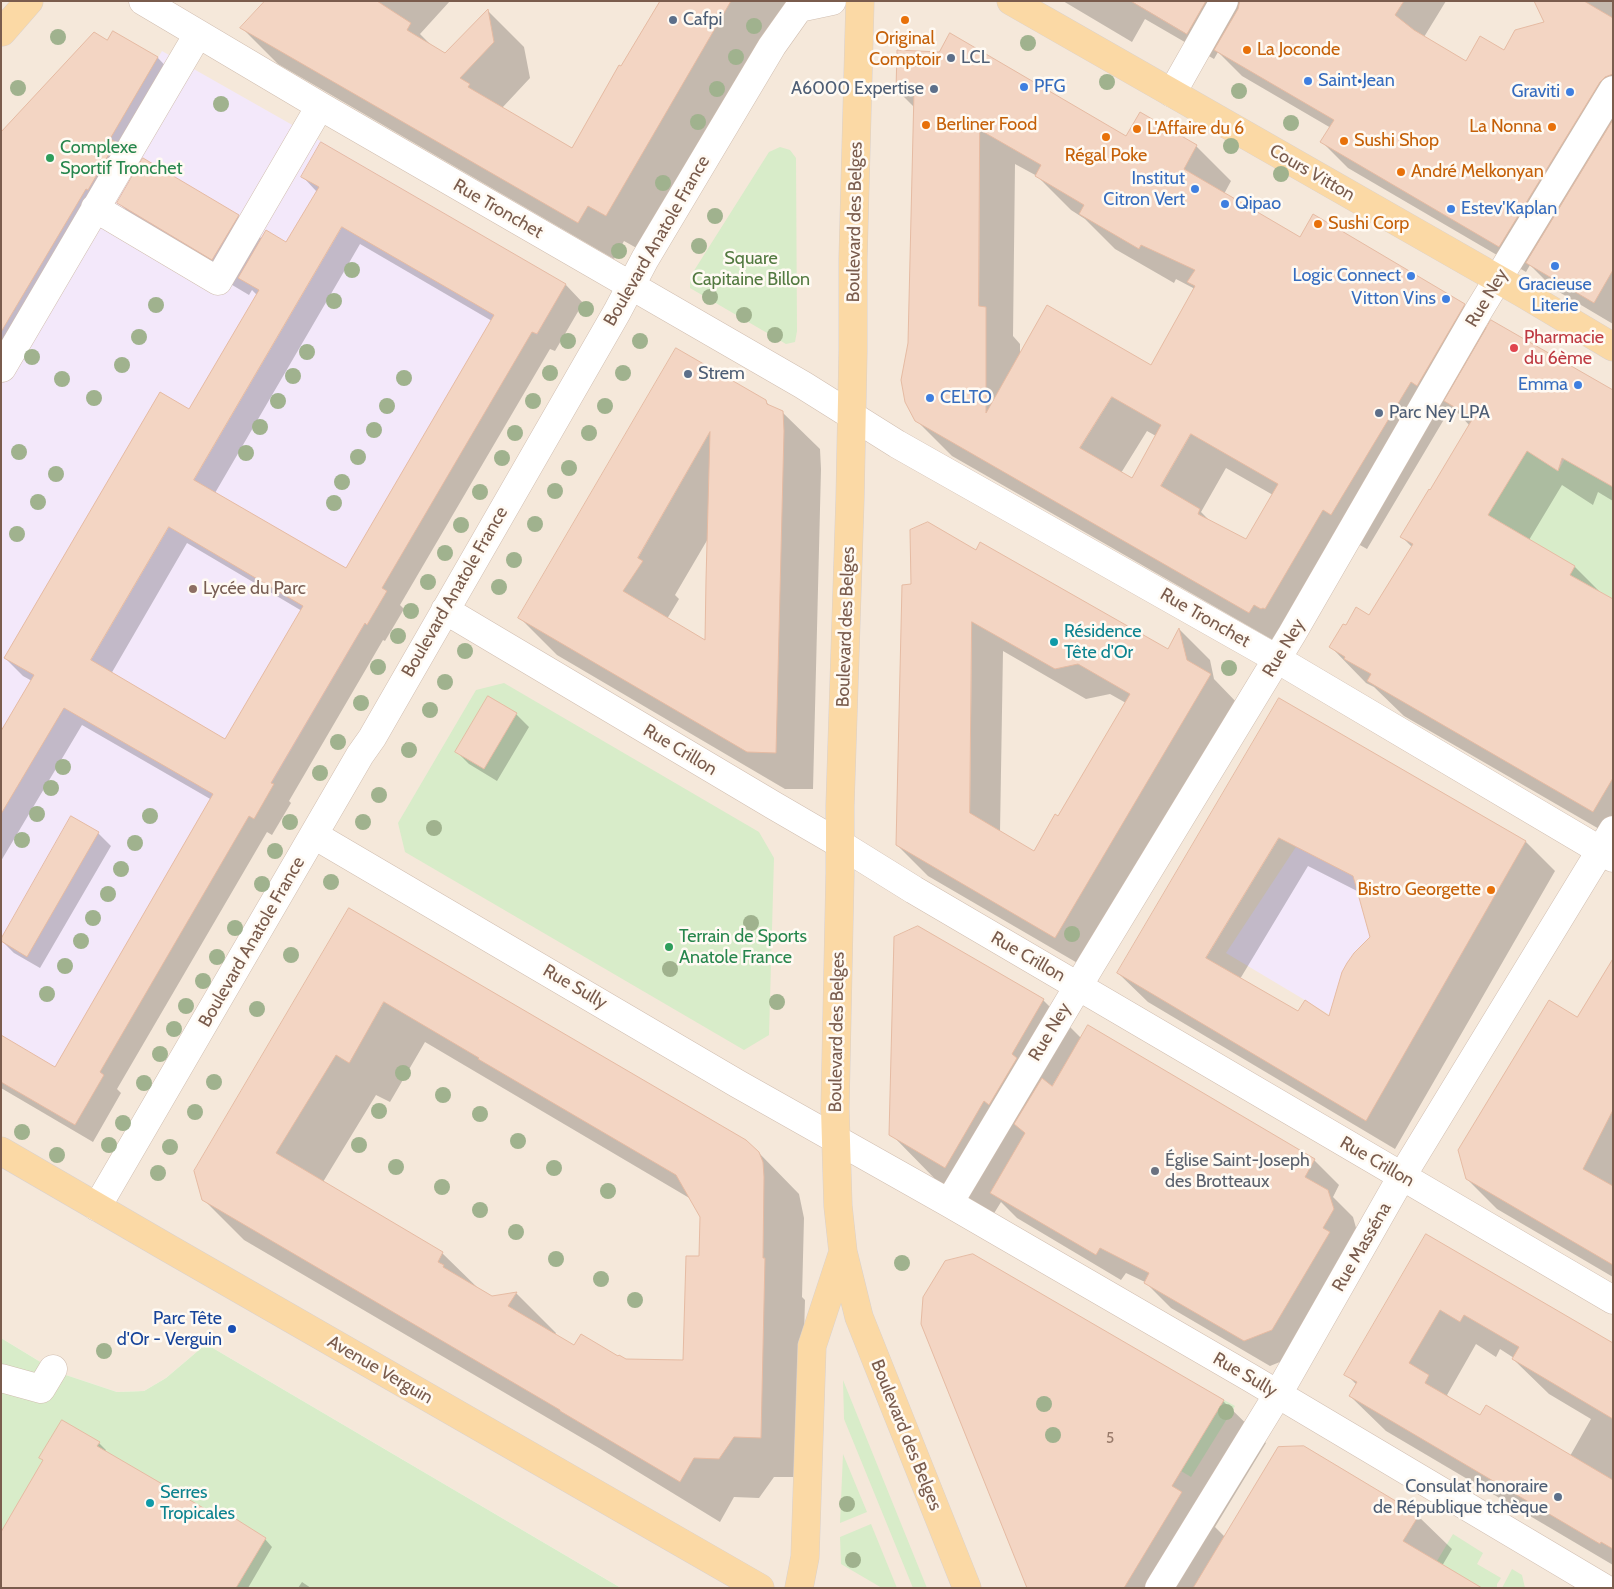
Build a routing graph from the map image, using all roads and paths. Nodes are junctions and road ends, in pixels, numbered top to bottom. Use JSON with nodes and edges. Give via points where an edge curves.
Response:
{"nodes":[{"id":1,"x":29,"y":1,"type":"edge"},
{"id":2,"x":143,"y":1,"type":"edge"},
{"id":3,"x":832,"y":1,"type":"edge"},
{"id":4,"x":860,"y":1,"type":"edge"},
{"id":5,"x":1011,"y":1,"type":"edge"},
{"id":6,"x":1224,"y":1,"type":"edge"},
{"id":7,"x":2,"y":32,"type":"edge"},
{"id":8,"x":198,"y":34,"type":"junction"},
{"id":9,"x":1613,"y":90,"type":"edge"},
{"id":10,"x":1172,"y":93,"type":"junction"},
{"id":11,"x":320,"y":106,"type":"junction"},
{"id":12,"x":95,"y":208,"type":"junction"},
{"id":13,"x":1497,"y":279,"type":"junction"},
{"id":14,"x":630,"y":285,"type":"junction"},
{"id":15,"x":1613,"y":347,"type":"edge"},
{"id":16,"x":2,"y":368,"type":"edge"},
{"id":17,"x":852,"y":417,"type":"junction"},
{"id":18,"x":445,"y":610,"type":"junction"},
{"id":19,"x":1277,"y":659,"type":"junction"},
{"id":20,"x":314,"y":835,"type":"junction"},
{"id":21,"x":840,"y":844,"type":"junction"},
{"id":22,"x":1609,"y":846,"type":"edge"},
{"id":23,"x":1078,"y":986,"type":"junction"},
{"id":24,"x":836,"y":1139,"type":"junction"},
{"id":25,"x":1,"y":1150,"type":"edge"},
{"id":26,"x":1402,"y":1176,"type":"junction"},
{"id":27,"x":949,"y":1202,"type":"junction"},
{"id":28,"x":97,"y":1207,"type":"junction"},
{"id":29,"x":843,"y":1252,"type":"junction"},
{"id":30,"x":1613,"y":1300,"type":"edge"},
{"id":31,"x":53,"y":1369,"type":"dead end"},
{"id":32,"x":1,"y":1378,"type":"edge"},
{"id":33,"x":1278,"y":1394,"type":"junction"},
{"id":34,"x":1574,"y":1580,"type":"edge"},
{"id":35,"x":760,"y":1588,"type":"edge"},
{"id":36,"x":798,"y":1588,"type":"edge"},
{"id":37,"x":968,"y":1588,"type":"edge"},
{"id":38,"x":1159,"y":1588,"type":"edge"},
{"id":39,"x":1604,"y":1588,"type":"edge"}],
"edges":[{"from":1,"to":7,"type":"main road"},
{"from":2,"to":8,"type":"street","name":"Rue Tronchet"},
{"from":3,"to":14,"type":"street","name":"Boulevard Anatole France","via":[[799,8],[772,46]]},
{"from":4,"to":17,"type":"main road","name":"Boulevard des Belges"},
{"from":5,"to":10,"type":"main road","name":"Cours Vitton"},
{"from":6,"to":10,"type":"street"},
{"from":8,"to":11,"type":"street","name":"Rue Tronchet"},
{"from":8,"to":12,"type":"street"},
{"from":9,"to":13,"type":"street","name":"Rue Ney"},
{"from":10,"to":13,"type":"main road","name":"Cours Vitton"},
{"from":11,"to":12,"type":"street","via":[[218,281]]},
{"from":11,"to":14,"type":"street","name":"Rue Tronchet"},
{"from":12,"to":16,"type":"street"},
{"from":13,"to":15,"type":"main road","name":"Cours Vitton"},
{"from":13,"to":19,"type":"street","name":"Rue Ney"},
{"from":14,"to":17,"type":"street","name":"Rue Tronchet"},
{"from":14,"to":18,"type":"street","name":"Boulevard Anatole France","via":[[613,320]]},
{"from":17,"to":19,"type":"street","name":"Rue Tronchet"},
{"from":17,"to":21,"type":"main road","name":"Boulevard des Belges"},
{"from":18,"to":20,"type":"street","name":"Boulevard Anatole France"},
{"from":18,"to":21,"type":"street","name":"Rue Crillon"},
{"from":19,"to":22,"type":"street","name":"Rue Tronchet"},
{"from":19,"to":23,"type":"street","name":"Rue Ney"},
{"from":20,"to":24,"type":"street","name":"Rue Sully"},
{"from":20,"to":28,"type":"street","name":"Boulevard Anatole France"},
{"from":21,"to":23,"type":"street","name":"Rue Crillon"},
{"from":21,"to":24,"type":"main road","name":"Boulevard des Belges"},
{"from":22,"to":26,"type":"street","name":"Rue Masséna"},
{"from":23,"to":26,"type":"street","name":"Rue Crillon"},
{"from":23,"to":27,"type":"street","name":"Rue Ney"},
{"from":24,"to":27,"type":"street","name":"Rue Sully"},
{"from":24,"to":29,"type":"main road","name":"Boulevard des Belges"},
{"from":25,"to":28,"type":"main road","name":"Avenue Verguin"},
{"from":26,"to":30,"type":"street","name":"Rue Crillon"},
{"from":26,"to":33,"type":"street","name":"Rue Masséna"},
{"from":27,"to":33,"type":"street","name":"Rue Sully"},
{"from":28,"to":35,"type":"main road","name":"Avenue Verguin"},
{"from":29,"to":36,"type":"main road","name":"Boulevard des Belges","via":[[812,1346],[805,1557]]},
{"from":29,"to":37,"type":"main road","name":"Boulevard des Belges","via":[[859,1317]]},
{"from":31,"to":32,"type":"street","via":[[41,1389]]},
{"from":33,"to":34,"type":"street","name":"Rue Sully"},
{"from":33,"to":38,"type":"street","name":"Rue Masséna"},
{"from":34,"to":39,"type":"street","name":"Rue Sully"}]}
